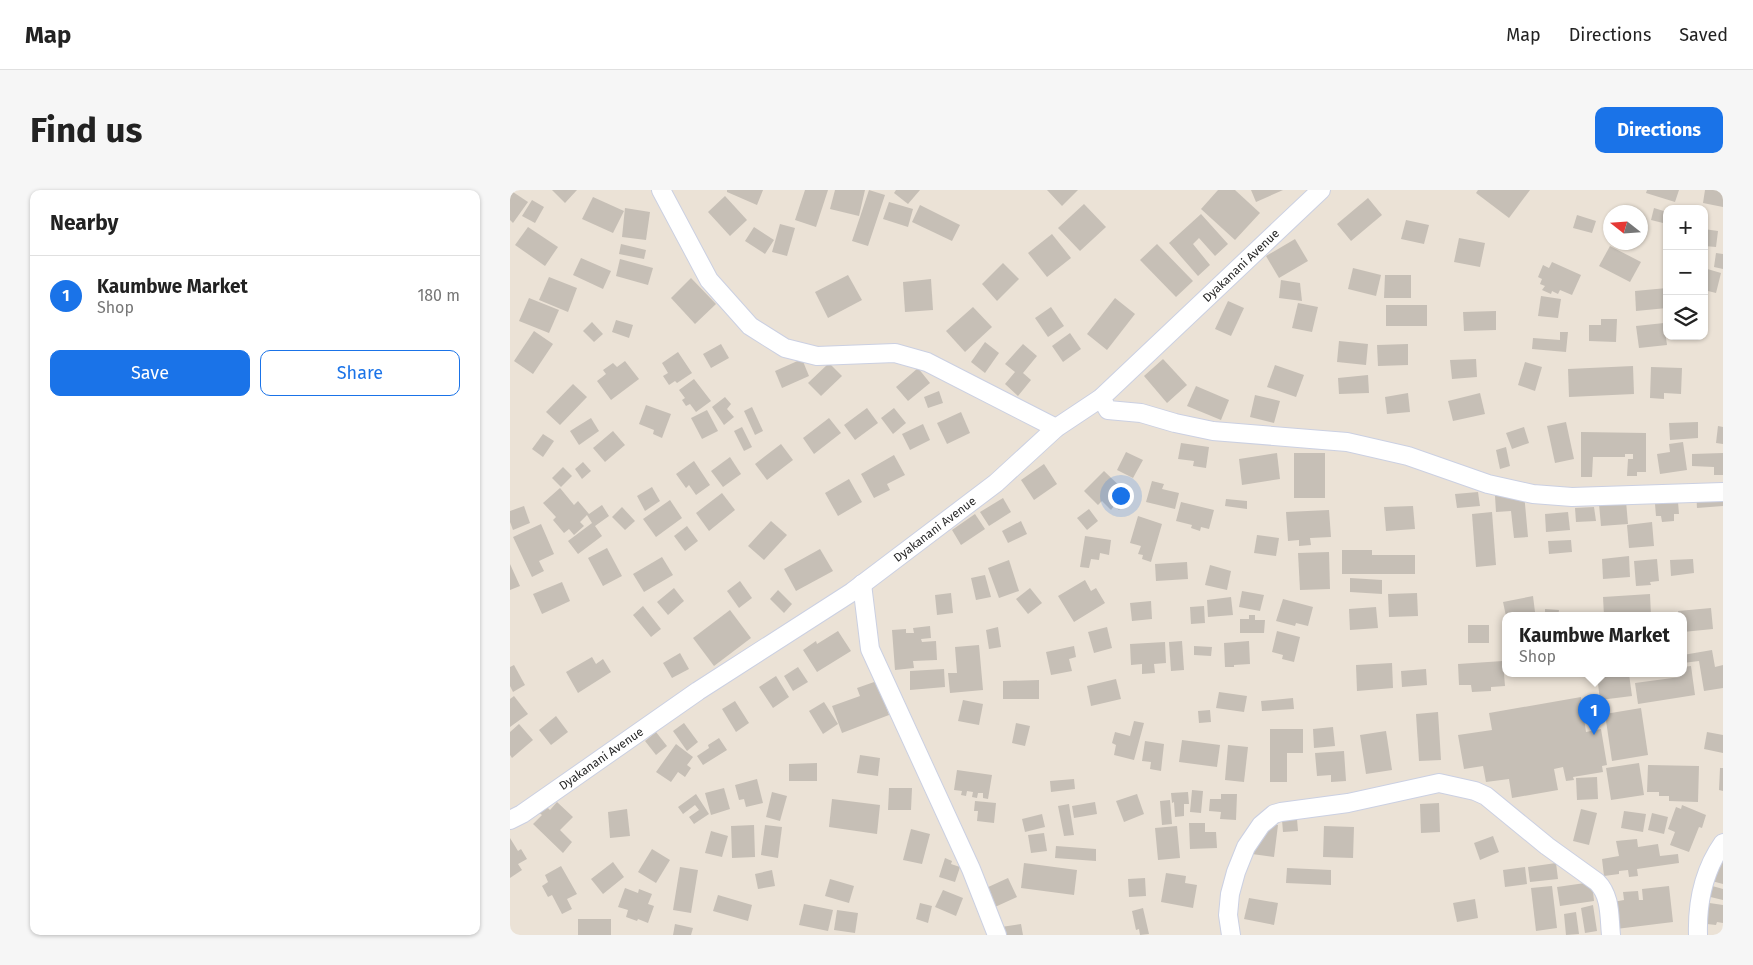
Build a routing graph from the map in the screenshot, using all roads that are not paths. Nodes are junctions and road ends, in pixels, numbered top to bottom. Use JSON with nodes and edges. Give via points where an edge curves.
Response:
{"nodes":[{"id":1,"x":661,"y":190,"type":"edge"},
{"id":2,"x":1322,"y":190,"type":"edge"},
{"id":3,"x":1101,"y":398,"type":"junction"},
{"id":4,"x":1056,"y":428,"type":"junction"},
{"id":5,"x":1723,"y":492,"type":"edge"},
{"id":6,"x":862,"y":584,"type":"junction"},
{"id":7,"x":510,"y":820,"type":"edge"},
{"id":8,"x":1723,"y":843,"type":"edge"},
{"id":9,"x":997,"y":935,"type":"edge"},
{"id":10,"x":1231,"y":935,"type":"edge"},
{"id":11,"x":1610,"y":935,"type":"edge"},
{"id":12,"x":1698,"y":935,"type":"edge"}],
"edges":[{"from":1,"to":4,"type":"street","via":[[710,280],[750,326],[786,348],[817,356],[895,353],[927,362]]},
{"from":2,"to":3,"type":"street","name":"Dyakanani Avenue"},
{"from":3,"to":4,"type":"street","name":"Dyakanani Avenue"},
{"from":3,"to":5,"type":"street","via":[[1108,410],[1141,413],[1213,431],[1347,442],[1408,456],[1488,484],[1532,494],[1572,497]]},
{"from":4,"to":6,"type":"street","name":"Dyakanani Avenue","via":[[996,483]]},
{"from":6,"to":7,"type":"street","name":"Dyakanani Avenue"},
{"from":6,"to":9,"type":"street","via":[[870,649],[963,852]]},
{"from":8,"to":12,"type":"street","via":[[1707,872],[1697,913]]},
{"from":10,"to":11,"type":"street","via":[[1228,915],[1236,872],[1246,847],[1268,818],[1281,812],[1348,803],[1439,783],[1486,796],[1597,882],[1607,896]]}]}
